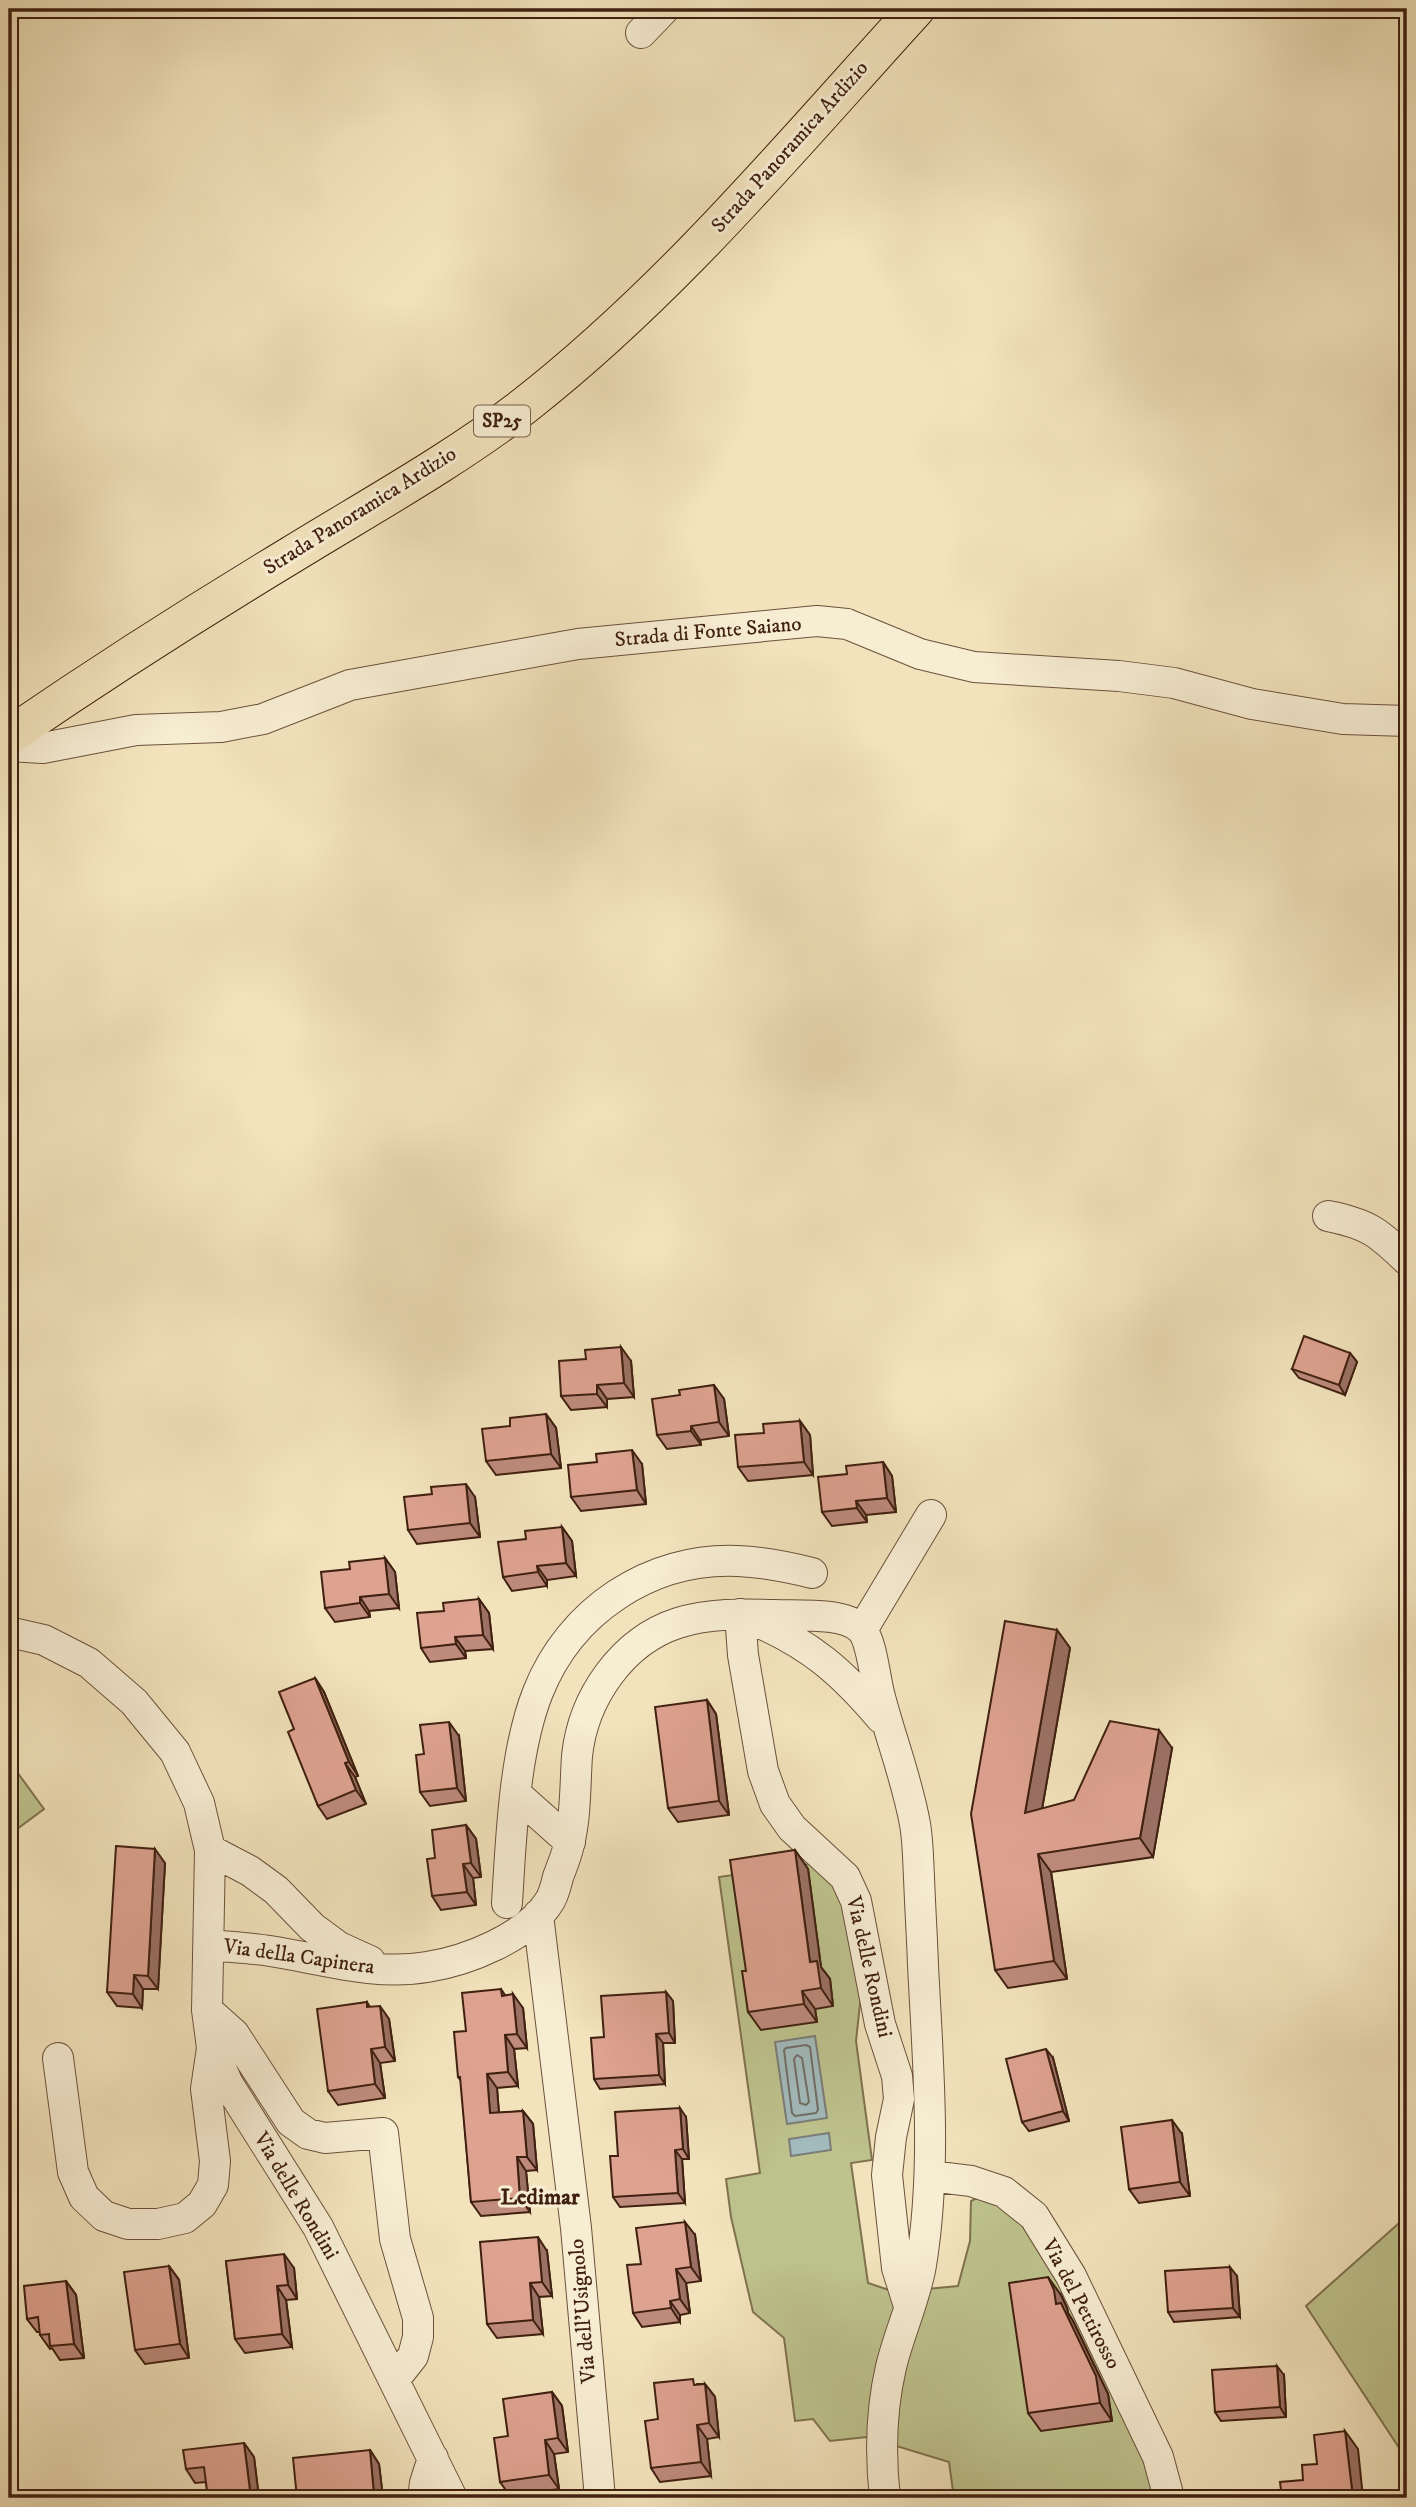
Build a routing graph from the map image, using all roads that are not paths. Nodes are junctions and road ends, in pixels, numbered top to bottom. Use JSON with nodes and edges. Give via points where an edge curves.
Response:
{"nodes":[{"id":1,"x":664,"y":9,"type":"edge"},
{"id":2,"x":916,"y":9,"type":"edge"},
{"id":3,"x":641,"y":33,"type":"dead end"},
{"id":4,"x":1407,"y":721,"type":"edge"},
{"id":5,"x":9,"y":736,"type":"edge"},
{"id":6,"x":9,"y":746,"type":"edge"},
{"id":7,"x":1328,"y":1216,"type":"dead end"},
{"id":8,"x":1407,"y":1260,"type":"edge"},
{"id":9,"x":931,"y":1515,"type":"dead end"},
{"id":10,"x":812,"y":1573,"type":"dead end"},
{"id":11,"x":740,"y":1614,"type":"junction"},
{"id":12,"x":862,"y":1630,"type":"junction"},
{"id":13,"x":9,"y":1632,"type":"edge"},
{"id":14,"x":888,"y":1726,"type":"junction"},
{"id":15,"x":516,"y":1794,"type":"junction"},
{"id":16,"x":570,"y":1842,"type":"junction"},
{"id":17,"x":210,"y":1850,"type":"junction"},
{"id":18,"x":507,"y":1903,"type":"dead end"},
{"id":19,"x":538,"y":1915,"type":"junction"},
{"id":20,"x":209,"y":1945,"type":"junction"},
{"id":21,"x":389,"y":1970,"type":"junction"},
{"id":22,"x":207,"y":2010,"type":"junction"},
{"id":23,"x":212,"y":2048,"type":"junction"},
{"id":24,"x":58,"y":2058,"type":"dead end"},
{"id":25,"x":930,"y":2176,"type":"junction"},
{"id":26,"x":909,"y":2306,"type":"junction"},
{"id":27,"x":394,"y":2380,"type":"junction"},
{"id":28,"x":433,"y":2458,"type":"junction"},
{"id":29,"x":423,"y":2498,"type":"edge"},
{"id":30,"x":452,"y":2498,"type":"edge"},
{"id":31,"x":600,"y":2498,"type":"edge"},
{"id":32,"x":885,"y":2498,"type":"edge"},
{"id":33,"x":1169,"y":2498,"type":"edge"}],
"edges":[{"from":1,"to":3,"type":"street"},
{"from":2,"to":5,"type":"main road","name":"Strada Panoramica Ardizio","number":"SP25","via":[[696,250],[600,343],[522,407],[439,465],[203,608]]},
{"from":4,"to":6,"type":"street","name":"Strada di Fonte Saiano","via":[[1343,719],[1119,676],[975,667],[920,654],[847,624],[817,621],[578,644],[350,684],[263,719],[221,727],[136,730],[43,748]]},
{"from":7,"to":8,"type":"street","via":[[1357,1222],[1380,1234]]},
{"from":9,"to":12,"type":"street"},
{"from":10,"to":15,"type":"street","via":[[737,1561],[702,1563],[660,1572],[624,1589],[588,1615],[559,1650],[537,1693]]},
{"from":11,"to":12,"type":"street","via":[[827,1617]]},
{"from":11,"to":14,"type":"street","name":"Via delle Rondini","via":[[783,1632],[818,1655],[853,1685]]},
{"from":11,"to":16,"type":"street","name":"Via della Capinera","via":[[677,1623],[651,1635],[625,1655],[604,1680],[588,1712],[578,1748]]},
{"from":11,"to":26,"type":"street","name":"Via delle Rondini","via":[[763,1770],[775,1804],[792,1828],[845,1877],[856,1901],[880,2024],[897,2076],[899,2099],[887,2175],[897,2268]]},
{"from":12,"to":14,"type":"street","name":"Via delle Rondini"},
{"from":13,"to":17,"type":"street","name":"Via delle Rondini","via":[[44,1640],[89,1663],[134,1702],[175,1752],[199,1803]]},
{"from":14,"to":25,"type":"street","name":"Via delle Rondini","via":[[916,1829]]},
{"from":15,"to":16,"type":"street"},
{"from":15,"to":18,"type":"street"},
{"from":16,"to":19,"type":"street","name":"Via della Capinera","via":[[550,1901]]},
{"from":17,"to":20,"type":"street","name":"Via delle Rondini"},
{"from":17,"to":21,"type":"street","name":"Via della Capinera","via":[[276,1890],[339,1947]]},
{"from":19,"to":21,"type":"street","name":"Via della Capinera","via":[[504,1942],[464,1959]]},
{"from":19,"to":31,"type":"street","name":"Via dell'Usignolo","via":[[576,2228]]},
{"from":20,"to":21,"type":"street","name":"Via della Capinera"},
{"from":20,"to":22,"type":"street","name":"Via delle Rondini"},
{"from":22,"to":23,"type":"street","name":"Via delle Rondini"},
{"from":22,"to":27,"type":"street","name":"Via delle Rondini","via":[[234,2034],[291,2122],[308,2134],[325,2138],[383,2133],[395,2239],[418,2318],[413,2356]]},
{"from":23,"to":24,"type":"street","via":[[206,2088],[215,2161],[213,2185],[202,2204],[185,2218],[158,2224],[128,2224],[104,2216],[84,2197],[73,2172]]},
{"from":23,"to":27,"type":"street","name":"Via delle Rondini","via":[[228,2084],[318,2227]]},
{"from":25,"to":26,"type":"street","name":"Via delle Rondini","via":[[921,2268]]},
{"from":25,"to":33,"type":"street","name":"Via del Pettirosso","via":[[971,2181],[1004,2192],[1034,2216],[1071,2276],[1158,2456]]},
{"from":26,"to":32,"type":"street","name":"Via delle Rondini","via":[[882,2416]]},
{"from":27,"to":28,"type":"street","name":"Via delle Rondini"},
{"from":28,"to":29,"type":"street"},
{"from":28,"to":30,"type":"street","name":"Via delle Rondini"}]}
